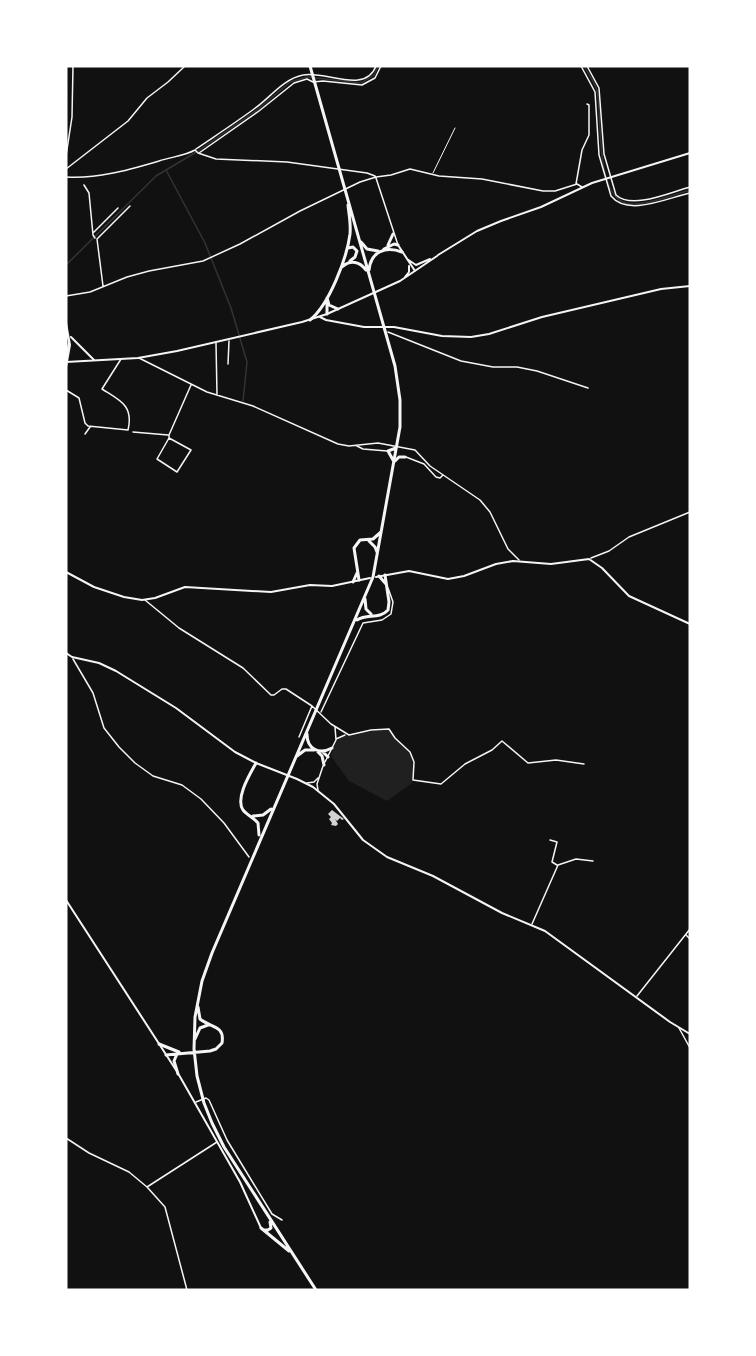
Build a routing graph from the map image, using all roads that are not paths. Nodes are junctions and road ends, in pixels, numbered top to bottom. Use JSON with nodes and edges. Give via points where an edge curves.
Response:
{"nodes":[{"id":1,"x":73,"y":66,"type":"edge"},
{"id":2,"x":184,"y":66,"type":"edge"},
{"id":3,"x":310,"y":66,"type":"edge"},
{"id":4,"x":376,"y":66,"type":"edge"},
{"id":5,"x":381,"y":66,"type":"edge"},
{"id":6,"x":581,"y":66,"type":"edge"},
{"id":7,"x":587,"y":66,"type":"edge"},
{"id":8,"x":334,"y":77,"type":"junction"},
{"id":9,"x":333,"y":82,"type":"junction"},
{"id":10,"x":271,"y":95,"type":"junction"},
{"id":11,"x":274,"y":99,"type":"junction"},
{"id":12,"x":586,"y":104,"type":"dead end"},
{"id":13,"x":597,"y":118,"type":"junction"},
{"id":14,"x":602,"y":118,"type":"junction"},
{"id":15,"x":228,"y":127,"type":"junction"},
{"id":16,"x":455,"y":128,"type":"dead end"},
{"id":17,"x":231,"y":130,"type":"junction"},
{"id":18,"x":196,"y":152,"type":"junction"},
{"id":19,"x":690,"y":153,"type":"edge"},
{"id":20,"x":66,"y":156,"type":"edge"},
{"id":21,"x":66,"y":169,"type":"edge"},
{"id":22,"x":432,"y":174,"type":"junction"},
{"id":23,"x":66,"y":177,"type":"edge"},
{"id":24,"x":376,"y":177,"type":"junction"},
{"id":25,"x":608,"y":177,"type":"junction"},
{"id":26,"x":84,"y":185,"type":"dead end"},
{"id":27,"x":576,"y":185,"type":"junction"},
{"id":28,"x":582,"y":187,"type":"junction"},
{"id":29,"x":690,"y":187,"type":"edge"},
{"id":30,"x":685,"y":189,"type":"junction"},
{"id":31,"x":690,"y":192,"type":"edge"},
{"id":32,"x":686,"y":194,"type":"junction"},
{"id":33,"x":346,"y":195,"type":"junction"},
{"id":34,"x":621,"y":199,"type":"junction"},
{"id":35,"x":619,"y":203,"type":"junction"},
{"id":36,"x":130,"y":206,"type":"dead end"},
{"id":37,"x":118,"y":208,"type":"dead end"},
{"id":38,"x":357,"y":232,"type":"junction"},
{"id":39,"x":93,"y":234,"type":"junction"},
{"id":40,"x":393,"y":234,"type":"junction"},
{"id":41,"x":97,"y":239,"type":"junction"},
{"id":42,"x":398,"y":245,"type":"junction"},
{"id":43,"x":389,"y":248,"type":"junction"},
{"id":44,"x":346,"y":250,"type":"junction"},
{"id":45,"x":381,"y":250,"type":"junction"},
{"id":46,"x":402,"y":252,"type":"junction"},
{"id":47,"x":437,"y":256,"type":"junction"},
{"id":48,"x":349,"y":262,"type":"junction"},
{"id":49,"x":410,"y":263,"type":"junction"},
{"id":50,"x":339,"y":270,"type":"junction"},
{"id":51,"x":415,"y":271,"type":"junction"},
{"id":52,"x":369,"y":275,"type":"junction"},
{"id":53,"x":403,"y":279,"type":"junction"},
{"id":54,"x":690,"y":286,"type":"edge"},
{"id":55,"x":103,"y":287,"type":"junction"},
{"id":56,"x":66,"y":296,"type":"edge"},
{"id":57,"x":327,"y":299,"type":"junction"},
{"id":58,"x":322,"y":306,"type":"junction"},
{"id":59,"x":338,"y":309,"type":"junction"},
{"id":60,"x":327,"y":314,"type":"junction"},
{"id":61,"x":320,"y":317,"type":"junction"},
{"id":62,"x":310,"y":320,"type":"junction"},
{"id":63,"x":66,"y":323,"type":"edge"},
{"id":64,"x":377,"y":327,"type":"junction"},
{"id":65,"x":388,"y":327,"type":"junction"},
{"id":66,"x":66,"y":328,"type":"edge"},
{"id":67,"x":390,"y":333,"type":"junction"},
{"id":68,"x":70,"y":336,"type":"junction"},
{"id":69,"x":229,"y":339,"type":"junction"},
{"id":70,"x":216,"y":342,"type":"junction"},
{"id":71,"x":121,"y":358,"type":"junction"},
{"id":72,"x":138,"y":358,"type":"junction"},
{"id":73,"x":94,"y":360,"type":"junction"},
{"id":74,"x":67,"y":361,"type":"edge"},
{"id":75,"x":228,"y":364,"type":"dead end"},
{"id":76,"x":66,"y":367,"type":"edge"},
{"id":77,"x":192,"y":384,"type":"junction"},
{"id":78,"x":588,"y":388,"type":"dead end"},
{"id":79,"x":66,"y":390,"type":"edge"},
{"id":80,"x":218,"y":396,"type":"junction"},
{"id":81,"x":90,"y":426,"type":"junction"},
{"id":82,"x":133,"y":432,"type":"dead end"},
{"id":83,"x":86,"y":434,"type":"dead end"},
{"id":84,"x":169,"y":436,"type":"junction"},
{"id":85,"x":356,"y":445,"type":"junction"},
{"id":86,"x":397,"y":447,"type":"junction"},
{"id":87,"x":388,"y":451,"type":"junction"},
{"id":88,"x":405,"y":457,"type":"junction"},
{"id":89,"x":394,"y":463,"type":"junction"},
{"id":90,"x":444,"y":474,"type":"junction"},
{"id":91,"x":690,"y":512,"type":"edge"},
{"id":92,"x":383,"y":528,"type":"junction"},
{"id":93,"x":369,"y":540,"type":"junction"},
{"id":94,"x":377,"y":557,"type":"junction"},
{"id":95,"x":589,"y":559,"type":"junction"},
{"id":96,"x":519,"y":561,"type":"junction"},
{"id":97,"x":66,"y":572,"type":"edge"},
{"id":98,"x":390,"y":574,"type":"joint"},
{"id":99,"x":358,"y":576,"type":"junction"},
{"id":100,"x":378,"y":576,"type":"dead end"},
{"id":101,"x":370,"y":578,"type":"dead end"},
{"id":102,"x":386,"y":578,"type":"junction"},
{"id":103,"x":365,"y":579,"type":"joint"},
{"id":104,"x":353,"y":582,"type":"joint"},
{"id":105,"x":388,"y":588,"type":"junction"},
{"id":106,"x":366,"y":597,"type":"junction"},
{"id":107,"x":145,"y":600,"type":"junction"},
{"id":108,"x":372,"y":615,"type":"junction"},
{"id":109,"x":355,"y":622,"type":"junction"},
{"id":110,"x":690,"y":624,"type":"edge"},
{"id":111,"x":66,"y":653,"type":"edge"},
{"id":112,"x":72,"y":657,"type":"junction"},
{"id":113,"x":312,"y":706,"type":"junction"},
{"id":114,"x":320,"y":712,"type":"junction"},
{"id":115,"x":335,"y":727,"type":"junction"},
{"id":116,"x":308,"y":729,"type":"junction"},
{"id":117,"x":341,"y":731,"type":"junction"},
{"id":118,"x":346,"y":734,"type":"junction"},
{"id":119,"x":338,"y":735,"type":"junction"},
{"id":120,"x":299,"y":737,"type":"dead end"},
{"id":121,"x":332,"y":748,"type":"junction"},
{"id":122,"x":316,"y":750,"type":"junction"},
{"id":123,"x":323,"y":754,"type":"junction"},
{"id":124,"x":295,"y":757,"type":"junction"},
{"id":125,"x":328,"y":757,"type":"junction"},
{"id":126,"x":256,"y":763,"type":"junction"},
{"id":127,"x":584,"y":764,"type":"dead end"},
{"id":128,"x":324,"y":765,"type":"junction"},
{"id":129,"x":307,"y":783,"type":"junction"},
{"id":130,"x":315,"y":783,"type":"junction"},
{"id":131,"x":313,"y":787,"type":"junction"},
{"id":132,"x":318,"y":791,"type":"junction"},
{"id":133,"x":274,"y":805,"type":"junction"},
{"id":134,"x":249,"y":815,"type":"junction"},
{"id":135,"x":550,"y":840,"type":"dead end"},
{"id":136,"x":258,"y":841,"type":"junction"},
{"id":137,"x":250,"y":859,"type":"junction"},
{"id":138,"x":593,"y":861,"type":"dead end"},
{"id":139,"x":558,"y":865,"type":"junction"},
{"id":140,"x":66,"y":900,"type":"edge"},
{"id":141,"x":532,"y":924,"type":"junction"},
{"id":142,"x":690,"y":929,"type":"edge"},
{"id":143,"x":685,"y":935,"type":"junction"},
{"id":144,"x":690,"y":939,"type":"edge"},
{"id":145,"x":636,"y":997,"type":"junction"},
{"id":146,"x":197,"y":1001,"type":"junction"},
{"id":147,"x":210,"y":1024,"type":"junction"},
{"id":148,"x":680,"y":1028,"type":"junction"},
{"id":149,"x":690,"y":1034,"type":"edge"},
{"id":150,"x":194,"y":1042,"type":"junction"},
{"id":151,"x":159,"y":1044,"type":"junction"},
{"id":152,"x":690,"y":1048,"type":"edge"},
{"id":153,"x":177,"y":1052,"type":"junction"},
{"id":154,"x":166,"y":1055,"type":"junction"},
{"id":155,"x":178,"y":1074,"type":"junction"},
{"id":156,"x":196,"y":1102,"type":"junction"},
{"id":157,"x":66,"y":1138,"type":"edge"},
{"id":158,"x":217,"y":1142,"type":"junction"},
{"id":159,"x":147,"y":1187,"type":"junction"},
{"id":160,"x":263,"y":1207,"type":"junction"},
{"id":161,"x":282,"y":1220,"type":"dead end"},
{"id":162,"x":261,"y":1228,"type":"junction"},
{"id":163,"x":296,"y":1258,"type":"junction"},
{"id":164,"x":187,"y":1290,"type":"edge"},
{"id":165,"x":316,"y":1290,"type":"edge"}],
"edges":[{"from":1,"to":20,"type":"street"},
{"from":2,"to":21,"type":"street","via":[[147,98],[128,121]]},
{"from":3,"to":33,"type":"main road"},
{"from":4,"to":8,"type":"street","via":[[361,80]]},
{"from":5,"to":9,"type":"street","via":[[375,78],[362,85]]},
{"from":6,"to":13,"type":"street","via":[[593,87]]},
{"from":7,"to":14,"type":"street","via":[[599,88]]},
{"from":8,"to":9,"type":"street"},
{"from":8,"to":10,"type":"street","via":[[303,75],[289,80]]},
{"from":9,"to":11,"type":"street","via":[[302,80]]},
{"from":10,"to":11,"type":"street"},
{"from":10,"to":15,"type":"street"},
{"from":11,"to":17,"type":"street"},
{"from":12,"to":27,"type":"street","via":[[590,108],[590,130]]},
{"from":13,"to":14,"type":"street"},
{"from":13,"to":25,"type":"street","via":[[599,155]]},
{"from":14,"to":25,"type":"street"},
{"from":15,"to":17,"type":"street"},
{"from":15,"to":18,"type":"street"},
{"from":16,"to":22,"type":"lane"},
{"from":17,"to":18,"type":"street"},
{"from":18,"to":23,"type":"street","via":[[135,169],[87,178]]},
{"from":18,"to":24,"type":"street","via":[[228,160],[287,162]]},
{"from":19,"to":25,"type":"main road"},
{"from":22,"to":24,"type":"street","via":[[410,169]]},
{"from":22,"to":27,"type":"street","via":[[543,191]]},
{"from":24,"to":40,"type":"street"},
{"from":24,"to":55,"type":"street","via":[[326,198],[210,258],[149,271]]},
{"from":25,"to":28,"type":"main road"},
{"from":25,"to":34,"type":"street"},
{"from":25,"to":35,"type":"street","via":[[611,196]]},
{"from":26,"to":39,"type":"street","via":[[89,193]]},
{"from":27,"to":28,"type":"street"},
{"from":28,"to":47,"type":"main road","via":[[477,231]]},
{"from":29,"to":30,"type":"street"},
{"from":30,"to":32,"type":"street"},
{"from":30,"to":34,"type":"street","via":[[636,202]]},
{"from":31,"to":32,"type":"street"},
{"from":32,"to":35,"type":"street","via":[[635,207]]},
{"from":33,"to":38,"type":"main road"},
{"from":33,"to":44,"type":"main road","via":[[350,225]]},
{"from":34,"to":35,"type":"street"},
{"from":36,"to":41,"type":"street"},
{"from":37,"to":39,"type":"street"},
{"from":38,"to":45,"type":"main road","via":[[367,249]]},
{"from":38,"to":52,"type":"main road"},
{"from":39,"to":41,"type":"street"},
{"from":40,"to":42,"type":"street"},
{"from":40,"to":43,"type":"main road"},
{"from":41,"to":55,"type":"street"},
{"from":42,"to":43,"type":"main road"},
{"from":42,"to":46,"type":"main road"},
{"from":43,"to":45,"type":"main road"},
{"from":43,"to":46,"type":"main road"},
{"from":44,"to":48,"type":"main road","via":[[351,247],[357,251]]},
{"from":44,"to":50,"type":"main road"},
{"from":45,"to":52,"type":"main road","via":[[372,258]]},
{"from":46,"to":49,"type":"main road"},
{"from":47,"to":49,"type":"main road","via":[[421,264]]},
{"from":47,"to":51,"type":"main road"},
{"from":48,"to":50,"type":"main road"},
{"from":48,"to":52,"type":"main road","via":[[362,265]]},
{"from":49,"to":51,"type":"main road"},
{"from":49,"to":53,"type":"main road"},
{"from":50,"to":57,"type":"main road"},
{"from":51,"to":53,"type":"main road"},
{"from":52,"to":86,"type":"main road","via":[[400,394]]},
{"from":53,"to":59,"type":"main road"},
{"from":54,"to":65,"type":"main road","via":[[650,291],[471,337]]},
{"from":55,"to":56,"type":"street"},
{"from":57,"to":58,"type":"main road"},
{"from":57,"to":59,"type":"main road"},
{"from":57,"to":60,"type":"main road"},
{"from":58,"to":60,"type":"main road"},
{"from":58,"to":62,"type":"main road"},
{"from":59,"to":60,"type":"main road"},
{"from":60,"to":61,"type":"main road"},
{"from":61,"to":62,"type":"main road"},
{"from":61,"to":64,"type":"main road"},
{"from":62,"to":69,"type":"main road"},
{"from":63,"to":68,"type":"main road"},
{"from":64,"to":65,"type":"main road"},
{"from":64,"to":67,"type":"street"},
{"from":65,"to":67,"type":"street"},
{"from":66,"to":74,"type":"main road"},
{"from":67,"to":78,"type":"street","via":[[461,361],[537,371]]},
{"from":68,"to":73,"type":"main road"},
{"from":68,"to":74,"type":"main road"},
{"from":69,"to":70,"type":"main road"},
{"from":69,"to":75,"type":"street"},
{"from":70,"to":72,"type":"main road"},
{"from":70,"to":80,"type":"street"},
{"from":71,"to":72,"type":"main road"},
{"from":71,"to":73,"type":"main road"},
{"from":71,"to":81,"type":"street","via":[[102,389],[123,402],[128,430]]},
{"from":72,"to":77,"type":"street"},
{"from":73,"to":74,"type":"main road"},
{"from":74,"to":76,"type":"main road"},
{"from":77,"to":80,"type":"street"},
{"from":77,"to":84,"type":"street"},
{"from":79,"to":81,"type":"street","via":[[77,396],[85,423]]},
{"from":80,"to":85,"type":"street","via":[[253,405],[338,444]]},
{"from":81,"to":83,"type":"street"},
{"from":82,"to":84,"type":"street"},
{"from":84,"to":84,"type":"street","via":[[191,450],[177,472],[157,459]]},
{"from":85,"to":87,"type":"street"},
{"from":85,"to":90,"type":"street","via":[[374,442],[405,447]]},
{"from":86,"to":87,"type":"main road"},
{"from":86,"to":88,"type":"main road"},
{"from":86,"to":89,"type":"main road"},
{"from":87,"to":89,"type":"main road"},
{"from":88,"to":89,"type":"main road"},
{"from":88,"to":90,"type":"street","via":[[424,464],[436,477]]},
{"from":89,"to":92,"type":"main road"},
{"from":90,"to":96,"type":"street","via":[[484,504],[508,549]]},
{"from":91,"to":95,"type":"street","via":[[629,537]]},
{"from":92,"to":93,"type":"main road"},
{"from":92,"to":94,"type":"main road"},
{"from":93,"to":94,"type":"main road"},
{"from":93,"to":99,"type":"main road","via":[[360,540],[354,548]]},
{"from":94,"to":106,"type":"main road"},
{"from":95,"to":96,"type":"main road","via":[[551,564]]},
{"from":95,"to":110,"type":"main road","via":[[635,600]]},
{"from":96,"to":98,"type":"main road","via":[[448,579],[416,572]]},
{"from":97,"to":107,"type":"main road","via":[[94,587]]},
{"from":98,"to":102,"type":"main road"},
{"from":99,"to":103,"type":"main road"},
{"from":99,"to":104,"type":"main road"},
{"from":100,"to":102,"type":"main road"},
{"from":101,"to":103,"type":"main road"},
{"from":102,"to":105,"type":"main road"},
{"from":104,"to":107,"type":"main road","via":[[271,592],[185,587]]},
{"from":105,"to":108,"type":"main road","via":[[388,610],[381,616]]},
{"from":105,"to":114,"type":"street","via":[[393,602],[391,614],[382,620],[363,622]]},
{"from":106,"to":108,"type":"main road","via":[[366,609]]},
{"from":106,"to":109,"type":"main road"},
{"from":107,"to":113,"type":"street","via":[[178,628],[243,668],[271,695],[284,688]]},
{"from":108,"to":109,"type":"main road"},
{"from":109,"to":116,"type":"main road"},
{"from":111,"to":112,"type":"main road"},
{"from":112,"to":126,"type":"main road","via":[[116,670]]},
{"from":112,"to":137,"type":"street","via":[[93,693],[104,728],[119,747],[153,776],[182,785],[201,799]]},
{"from":113,"to":114,"type":"street"},
{"from":113,"to":120,"type":"street"},
{"from":114,"to":115,"type":"street"},
{"from":115,"to":117,"type":"street"},
{"from":115,"to":119,"type":"street"},
{"from":116,"to":122,"type":"main road","via":[[308,741]]},
{"from":116,"to":124,"type":"main road"},
{"from":117,"to":118,"type":"street"},
{"from":117,"to":119,"type":"street"},
{"from":118,"to":119,"type":"street"},
{"from":118,"to":127,"type":"street","via":[[389,729],[410,752],[413,780],[441,784],[501,741],[528,763],[556,760]]},
{"from":119,"to":121,"type":"street"},
{"from":121,"to":123,"type":"main road"},
{"from":121,"to":125,"type":"street"},
{"from":122,"to":123,"type":"main road"},
{"from":122,"to":124,"type":"main road","via":[[304,750]]},
{"from":123,"to":125,"type":"main road"},
{"from":123,"to":128,"type":"main road"},
{"from":124,"to":133,"type":"main road"},
{"from":125,"to":128,"type":"street"},
{"from":126,"to":129,"type":"main road"},
{"from":126,"to":134,"type":"main road","via":[[241,801]]},
{"from":128,"to":130,"type":"street"},
{"from":129,"to":130,"type":"street"},
{"from":129,"to":131,"type":"main road"},
{"from":130,"to":131,"type":"street"},
{"from":130,"to":132,"type":"street"},
{"from":131,"to":132,"type":"main road"},
{"from":132,"to":141,"type":"main road","via":[[378,851]]},
{"from":133,"to":134,"type":"main road","via":[[263,816]]},
{"from":133,"to":136,"type":"main road"},
{"from":134,"to":136,"type":"main road","via":[[259,826]]},
{"from":135,"to":139,"type":"street","via":[[557,842],[552,862]]},
{"from":136,"to":137,"type":"main road"},
{"from":137,"to":146,"type":"main road","via":[[208,960]]},
{"from":138,"to":139,"type":"street"},
{"from":139,"to":141,"type":"street"},
{"from":140,"to":151,"type":"main road"},
{"from":141,"to":145,"type":"main road"},
{"from":142,"to":143,"type":"street"},
{"from":143,"to":144,"type":"street"},
{"from":143,"to":145,"type":"street"},
{"from":145,"to":148,"type":"main road"},
{"from":146,"to":147,"type":"main road","via":[[200,1019]]},
{"from":146,"to":150,"type":"main road"},
{"from":147,"to":150,"type":"main road","via":[[200,1029]]},
{"from":147,"to":153,"type":"main road","via":[[222,1032],[219,1047]]},
{"from":148,"to":149,"type":"main road"},
{"from":148,"to":152,"type":"street"},
{"from":150,"to":160,"type":"main road","via":[[202,1098],[222,1143]]},
{"from":151,"to":153,"type":"main road"},
{"from":151,"to":154,"type":"main road"},
{"from":153,"to":154,"type":"main road"},
{"from":153,"to":155,"type":"main road","via":[[174,1061]]},
{"from":154,"to":155,"type":"main road"},
{"from":155,"to":156,"type":"main road"},
{"from":156,"to":158,"type":"main road"},
{"from":156,"to":161,"type":"street","via":[[209,1100],[239,1161],[272,1214]]},
{"from":157,"to":159,"type":"street","via":[[129,1172]]},
{"from":158,"to":159,"type":"street"},
{"from":158,"to":162,"type":"main road","via":[[245,1190]]},
{"from":159,"to":164,"type":"street","via":[[164,1205]]},
{"from":160,"to":162,"type":"main road","via":[[271,1226],[268,1230]]},
{"from":160,"to":163,"type":"main road"},
{"from":162,"to":163,"type":"main road"},
{"from":163,"to":165,"type":"main road"}]}
